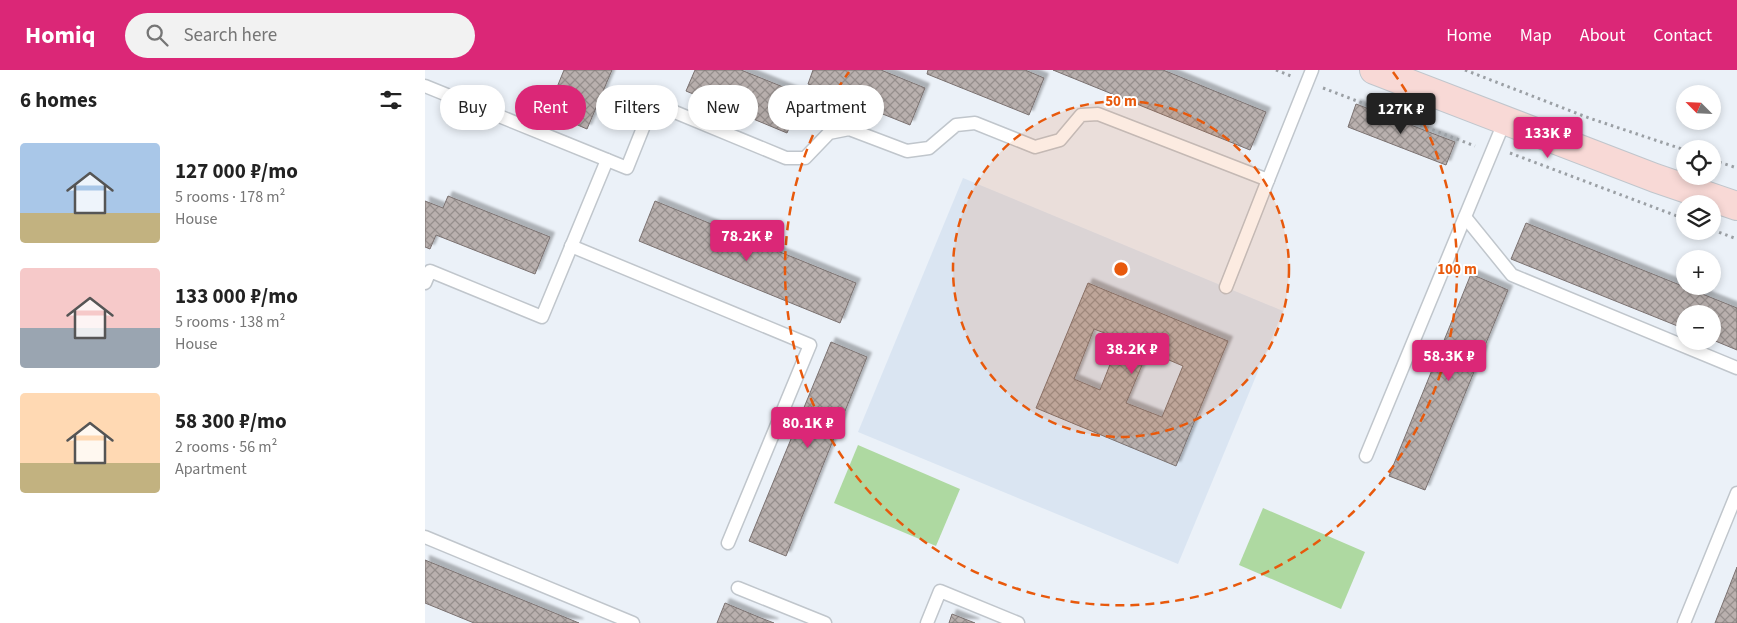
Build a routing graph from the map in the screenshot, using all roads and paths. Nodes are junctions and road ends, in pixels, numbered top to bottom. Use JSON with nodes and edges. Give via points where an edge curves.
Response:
{"nodes":[{"id":1,"x":1312,"y":70,"type":"edge"},
{"id":2,"x":1375,"y":70,"type":"edge"},
{"id":3,"x":1465,"y":70,"type":"edge"},
{"id":4,"x":425,"y":86,"type":"edge"},
{"id":5,"x":1505,"y":120,"type":"junction"},
{"id":6,"x":1676,"y":147,"type":"edge"},
{"id":7,"x":607,"y":160,"type":"junction"},
{"id":8,"x":1721,"y":163,"type":"edge"},
{"id":9,"x":1737,"y":168,"type":"edge"},
{"id":10,"x":1268,"y":180,"type":"junction"},
{"id":11,"x":1737,"y":206,"type":"edge"},
{"id":12,"x":1465,"y":218,"type":"junction"},
{"id":13,"x":1721,"y":233,"type":"edge"},
{"id":14,"x":1737,"y":239,"type":"edge"},
{"id":15,"x":571,"y":246,"type":"junction"},
{"id":16,"x":425,"y":284,"type":"edge"},
{"id":17,"x":1226,"y":287,"type":"dead end"},
{"id":18,"x":1737,"y":368,"type":"edge"},
{"id":19,"x":1366,"y":456,"type":"dead end"},
{"id":20,"x":1737,"y":493,"type":"edge"},
{"id":21,"x":425,"y":537,"type":"edge"},
{"id":22,"x":728,"y":543,"type":"dead end"},
{"id":23,"x":738,"y":588,"type":"dead end"},
{"id":24,"x":633,"y":623,"type":"edge"},
{"id":25,"x":825,"y":623,"type":"edge"},
{"id":26,"x":927,"y":623,"type":"edge"},
{"id":27,"x":1018,"y":623,"type":"edge"},
{"id":28,"x":1684,"y":623,"type":"edge"}],
"edges":[{"from":1,"to":10,"type":"lane"},
{"from":2,"to":5,"type":"main road"},
{"from":3,"to":6,"type":"path","via":[[1589,118]]},
{"from":4,"to":7,"type":"lane"},
{"from":5,"to":11,"type":"main road"},
{"from":5,"to":12,"type":"lane"},
{"from":7,"to":10,"type":"lane","via":[[627,168],[653,103],[786,158],[805,158],[829,133],[849,128],[907,151],[929,148],[956,125],[975,123],[1035,147],[1060,140],[1081,115],[1098,114]]},
{"from":7,"to":15,"type":"lane"},
{"from":8,"to":9,"type":"path"},
{"from":10,"to":17,"type":"lane"},
{"from":12,"to":18,"type":"lane","via":[[1512,276]]},
{"from":12,"to":19,"type":"lane"},
{"from":13,"to":14,"type":"path"},
{"from":15,"to":16,"type":"lane","via":[[542,317],[430,271]]},
{"from":15,"to":22,"type":"lane","via":[[810,344]]},
{"from":20,"to":28,"type":"lane"},
{"from":21,"to":24,"type":"lane"},
{"from":23,"to":25,"type":"lane"},
{"from":26,"to":27,"type":"lane","via":[[940,591]]}]}
